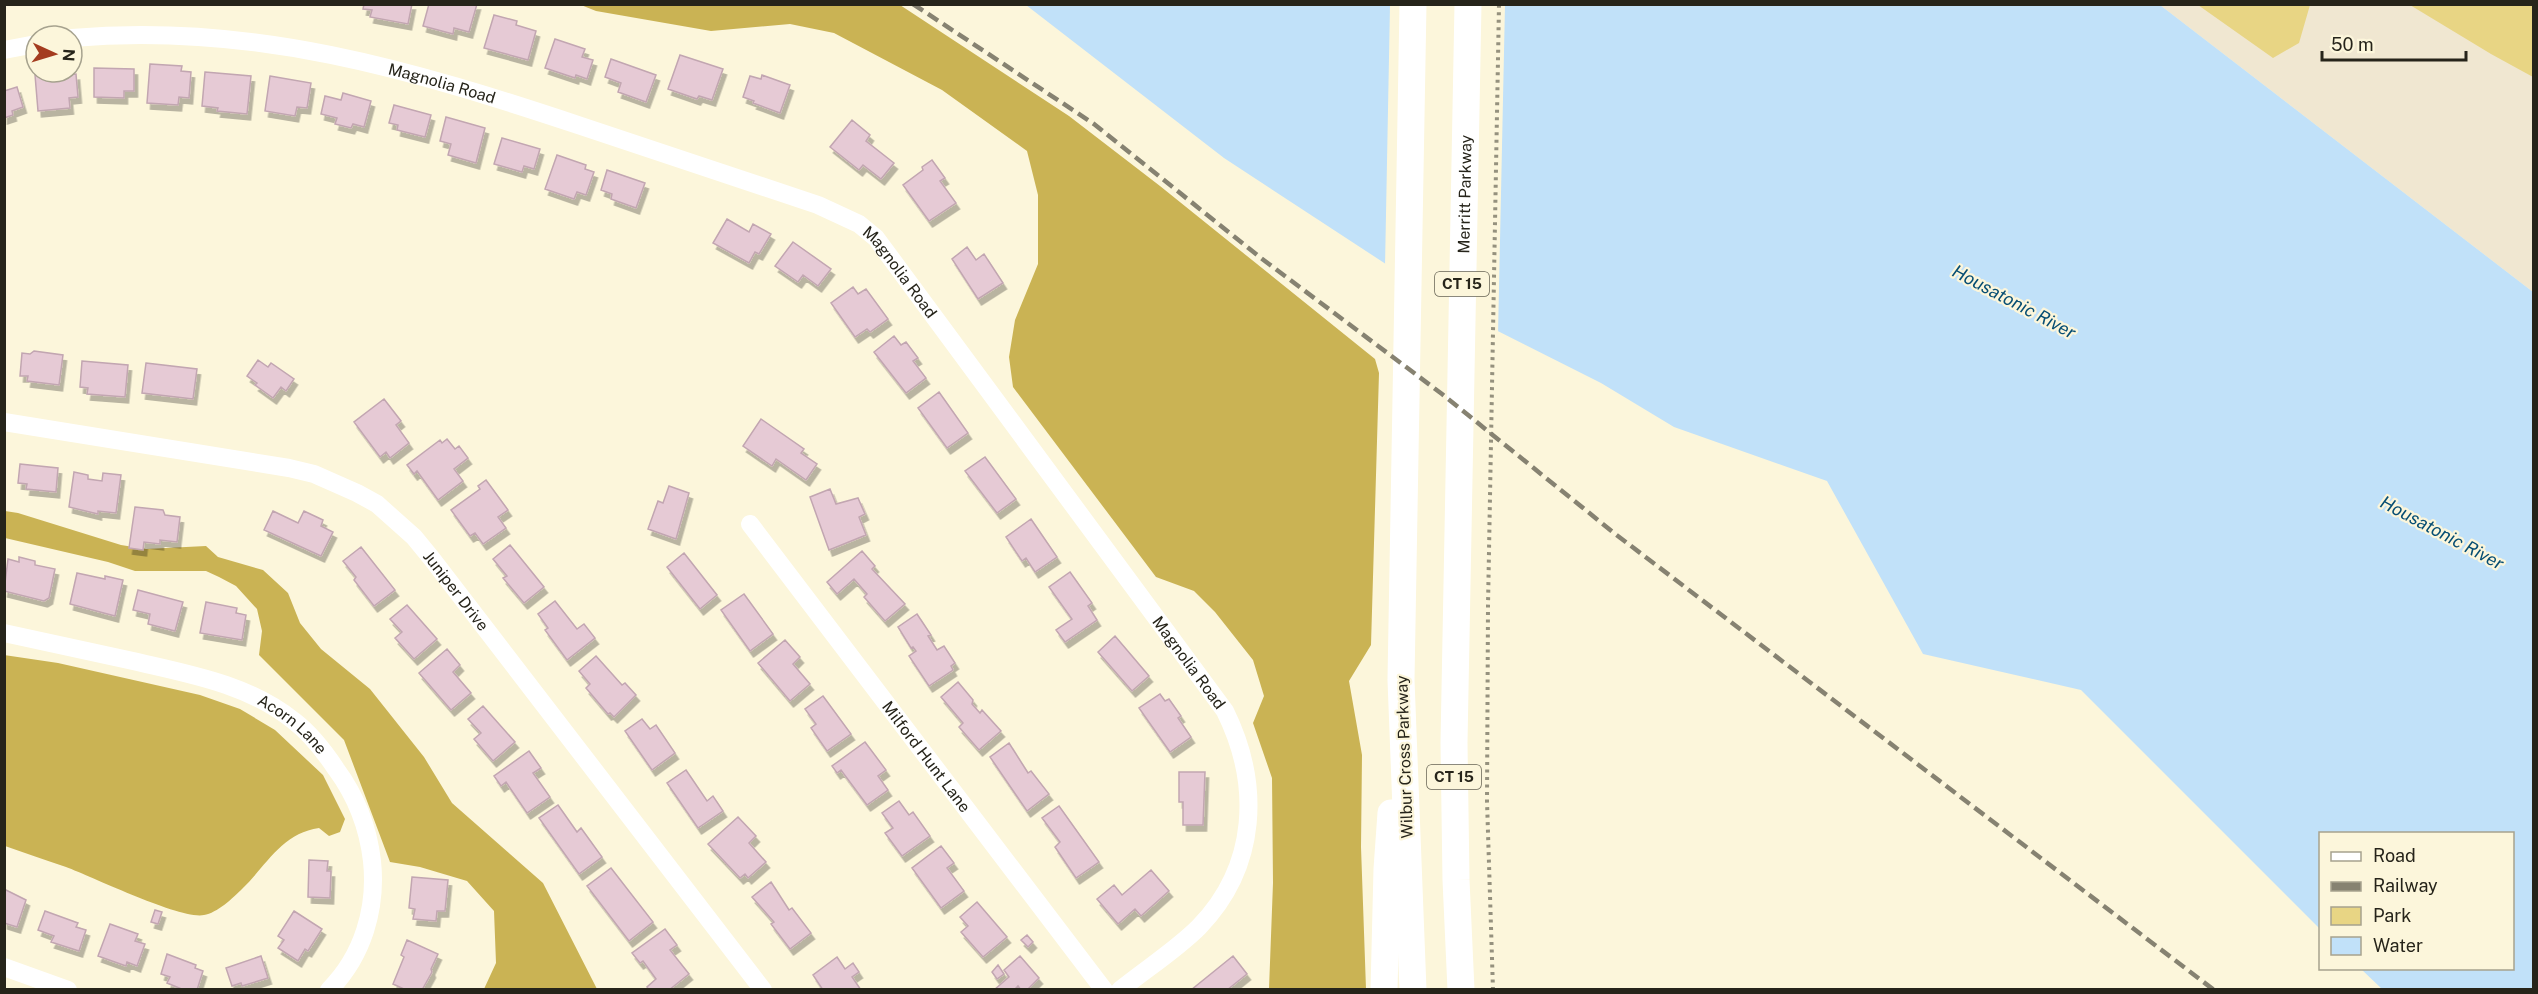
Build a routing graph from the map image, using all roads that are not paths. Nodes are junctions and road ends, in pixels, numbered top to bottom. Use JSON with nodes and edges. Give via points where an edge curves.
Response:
{"nodes":[{"id":1,"x":1413,"y":4,"type":"edge"},
{"id":2,"x":1468,"y":4,"type":"edge"},
{"id":3,"x":84,"y":37,"type":"edge"},
{"id":4,"x":24,"y":46,"type":"edge"},
{"id":5,"x":4,"y":50,"type":"edge"},
{"id":6,"x":4,"y":423,"type":"edge"},
{"id":7,"x":750,"y":524,"type":"dead end"},
{"id":8,"x":4,"y":633,"type":"edge"},
{"id":9,"x":1401,"y":680,"type":"junction"},
{"id":10,"x":4,"y":967,"type":"edge"},
{"id":11,"x":68,"y":990,"type":"edge"},
{"id":12,"x":329,"y":990,"type":"edge"},
{"id":13,"x":763,"y":990,"type":"edge"},
{"id":14,"x":1104,"y":990,"type":"edge"},
{"id":15,"x":1120,"y":990,"type":"edge"},
{"id":16,"x":1384,"y":990,"type":"edge"},
{"id":17,"x":1413,"y":990,"type":"edge"},
{"id":18,"x":1461,"y":990,"type":"edge"}],
"edges":[{"from":1,"to":9,"type":"highway","name":"Wilbur Cross Parkway","number":"CT 15"},
{"from":2,"to":18,"type":"highway","name":"Merritt Parkway","number":"CT 15","via":[[1454,811]]},
{"from":3,"to":15,"type":"street","name":"Magnolia Road","via":[[143,34],[217,38],[321,52],[395,68],[465,87],[818,205],[859,224],[876,238],[1225,711],[1243,754],[1248,781],[1248,826],[1226,892],[1198,928]]},
{"from":4,"to":5,"type":"street"},
{"from":6,"to":13,"type":"street","name":"Juniper Drive","via":[[289,468],[336,483],[376,504],[414,537]]},
{"from":7,"to":14,"type":"street","name":"Milford Hunt Lane"},
{"from":8,"to":12,"type":"street","name":"Acorn Lane","via":[[225,684],[274,707],[311,736],[340,775],[364,820],[374,874],[372,902],[357,953]]},
{"from":9,"to":16,"type":"highway","via":[[1387,869]]},
{"from":9,"to":17,"type":"highway","name":"Wilbur Cross Parkway","number":"CT 15"},
{"from":10,"to":11,"type":"street"}]}
